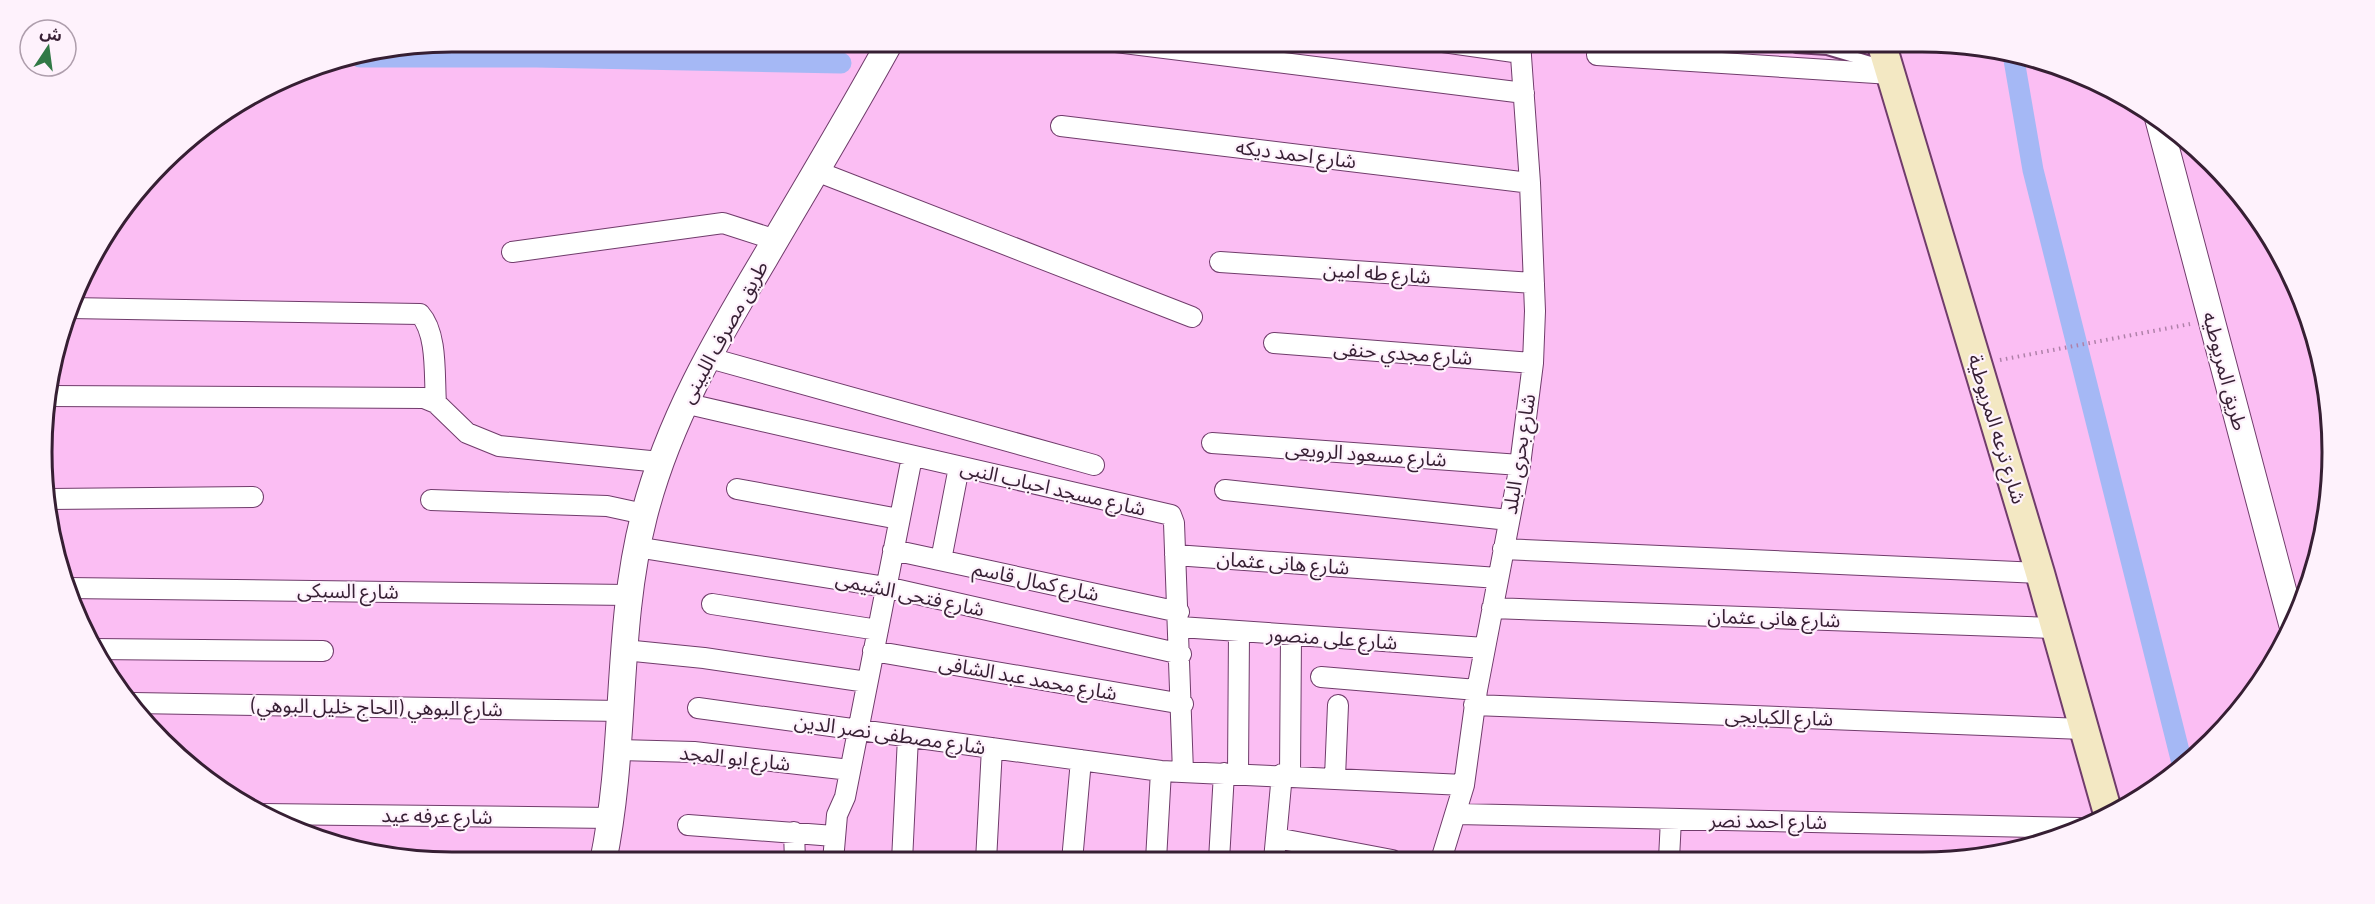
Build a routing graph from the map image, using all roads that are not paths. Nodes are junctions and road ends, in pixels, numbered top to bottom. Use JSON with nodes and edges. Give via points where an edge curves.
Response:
{"nodes":[{"id":1,"x":884,"y":52,"type":"edge"},
{"id":2,"x":1196,"y":52,"type":"edge"},
{"id":3,"x":1521,"y":52,"type":"edge"},
{"id":4,"x":1849,"y":52,"type":"edge"},
{"id":5,"x":1597,"y":55,"type":"dead end"},
{"id":6,"x":1887,"y":61,"type":"edge"},
{"id":7,"x":1524,"y":93,"type":"junction"},
{"id":8,"x":1061,"y":126,"type":"dead end"},
{"id":9,"x":2166,"y":135,"type":"edge"},
{"id":10,"x":816,"y":171,"type":"junction"},
{"id":11,"x":1530,"y":183,"type":"junction"},
{"id":12,"x":776,"y":240,"type":"junction"},
{"id":13,"x":512,"y":252,"type":"dead end"},
{"id":14,"x":1220,"y":262,"type":"dead end"},
{"id":15,"x":1534,"y":283,"type":"junction"},
{"id":16,"x":80,"y":308,"type":"edge"},
{"id":17,"x":1192,"y":317,"type":"dead end"},
{"id":18,"x":1274,"y":343,"type":"dead end"},
{"id":19,"x":706,"y":357,"type":"junction"},
{"id":20,"x":1533,"y":363,"type":"junction"},
{"id":21,"x":57,"y":396,"type":"edge"},
{"id":22,"x":436,"y":403,"type":"junction"},
{"id":23,"x":684,"y":403,"type":"junction"},
{"id":24,"x":1212,"y":442,"type":"dead end"},
{"id":25,"x":912,"y":457,"type":"junction"},
{"id":26,"x":660,"y":462,"type":"junction"},
{"id":27,"x":1094,"y":465,"type":"dead end"},
{"id":28,"x":1520,"y":465,"type":"junction"},
{"id":29,"x":959,"y":467,"type":"junction"},
{"id":30,"x":737,"y":489,"type":"dead end"},
{"id":31,"x":1225,"y":490,"type":"dead end"},
{"id":32,"x":253,"y":497,"type":"dead end"},
{"id":33,"x":55,"y":499,"type":"edge"},
{"id":34,"x":431,"y":500,"type":"dead end"},
{"id":35,"x":644,"y":514,"type":"junction"},
{"id":36,"x":899,"y":519,"type":"junction"},
{"id":37,"x":1509,"y":520,"type":"junction"},
{"id":38,"x":636,"y":547,"type":"junction"},
{"id":39,"x":1503,"y":549,"type":"junction"},
{"id":40,"x":893,"y":550,"type":"junction"},
{"id":41,"x":1175,"y":555,"type":"junction"},
{"id":42,"x":941,"y":560,"type":"junction"},
{"id":43,"x":2040,"y":573,"type":"junction"},
{"id":44,"x":1498,"y":578,"type":"junction"},
{"id":45,"x":886,"y":587,"type":"junction"},
{"id":46,"x":77,"y":588,"type":"edge"},
{"id":47,"x":628,"y":595,"type":"junction"},
{"id":48,"x":712,"y":604,"type":"dead end"},
{"id":49,"x":1492,"y":608,"type":"junction"},
{"id":50,"x":2289,"y":612,"type":"edge"},
{"id":51,"x":1179,"y":619,"type":"junction"},
{"id":52,"x":2055,"y":628,"type":"junction"},
{"id":53,"x":878,"y":630,"type":"junction"},
{"id":54,"x":1239,"y":632,"type":"junction"},
{"id":55,"x":1291,"y":635,"type":"junction"},
{"id":56,"x":1485,"y":648,"type":"junction"},
{"id":57,"x":104,"y":649,"type":"edge"},
{"id":58,"x":624,"y":650,"type":"junction"},
{"id":59,"x":323,"y":651,"type":"dead end"},
{"id":60,"x":873,"y":651,"type":"junction"},
{"id":61,"x":1181,"y":654,"type":"junction"},
{"id":62,"x":1321,"y":677,"type":"dead end"},
{"id":63,"x":867,"y":682,"type":"junction"},
{"id":64,"x":1475,"y":698,"type":"junction"},
{"id":65,"x":143,"y":704,"type":"edge"},
{"id":66,"x":1183,"y":704,"type":"junction"},
{"id":67,"x":1338,"y":705,"type":"dead end"},
{"id":68,"x":698,"y":708,"type":"dead end"},
{"id":69,"x":621,"y":711,"type":"junction"},
{"id":70,"x":2084,"y":729,"type":"junction"},
{"id":71,"x":858,"y":730,"type":"junction"},
{"id":72,"x":908,"y":737,"type":"junction"},
{"id":73,"x":992,"y":748,"type":"junction"},
{"id":74,"x":619,"y":750,"type":"junction"},
{"id":75,"x":1082,"y":760,"type":"junction"},
{"id":76,"x":850,"y":770,"type":"junction"},
{"id":77,"x":1161,"y":771,"type":"junction"},
{"id":78,"x":1183,"y":772,"type":"junction"},
{"id":79,"x":1231,"y":773,"type":"junction"},
{"id":80,"x":1286,"y":774,"type":"junction"},
{"id":81,"x":1335,"y":777,"type":"junction"},
{"id":82,"x":1464,"y":785,"type":"junction"},
{"id":83,"x":2106,"y":807,"type":"edge"},
{"id":84,"x":284,"y":814,"type":"edge"},
{"id":85,"x":1457,"y":814,"type":"junction"},
{"id":86,"x":612,"y":818,"type":"junction"},
{"id":87,"x":1671,"y":819,"type":"junction"},
{"id":88,"x":688,"y":825,"type":"dead end"},
{"id":89,"x":2058,"y":828,"type":"edge"},
{"id":90,"x":795,"y":832,"type":"junction"},
{"id":91,"x":834,"y":836,"type":"junction"},
{"id":92,"x":1276,"y":838,"type":"junction"},
{"id":93,"x":605,"y":852,"type":"edge"},
{"id":94,"x":795,"y":852,"type":"edge"},
{"id":95,"x":834,"y":852,"type":"edge"},
{"id":96,"x":902,"y":852,"type":"edge"},
{"id":97,"x":986,"y":852,"type":"edge"},
{"id":98,"x":1073,"y":852,"type":"edge"},
{"id":99,"x":1156,"y":852,"type":"edge"},
{"id":100,"x":1220,"y":852,"type":"edge"},
{"id":101,"x":1275,"y":852,"type":"edge"},
{"id":102,"x":1350,"y":852,"type":"edge"},
{"id":103,"x":1444,"y":852,"type":"edge"},
{"id":104,"x":1669,"y":852,"type":"edge"}],
"edges":[{"from":1,"to":10,"type":"street","name":"طريق مصرف اللبينى"},
{"from":2,"to":7,"type":"street"},
{"from":3,"to":7,"type":"street","name":"شارع بحرى البلد"},
{"from":4,"to":6,"type":"lane"},
{"from":5,"to":6,"type":"street"},
{"from":6,"to":43,"type":"main road","name":"شارع ترعه المريوطية"},
{"from":7,"to":11,"type":"street","name":"شارع بحرى البلد"},
{"from":8,"to":11,"type":"street","name":"شارع احمد ديكه"},
{"from":9,"to":50,"type":"street","name":"طريق المريوطيه"},
{"from":10,"to":12,"type":"street","name":"طريق مصرف اللبينى"},
{"from":10,"to":17,"type":"street"},
{"from":11,"to":15,"type":"street","name":"شارع بحرى البلد"},
{"from":12,"to":13,"type":"street","via":[[723,223]]},
{"from":12,"to":19,"type":"street","name":"طريق مصرف اللبينى"},
{"from":14,"to":15,"type":"street","name":"شارع طه امين"},
{"from":15,"to":20,"type":"street","name":"شارع بحرى البلد"},
{"from":16,"to":22,"type":"street","via":[[420,314],[426,321],[432,347]]},
{"from":18,"to":20,"type":"street","name":"شارع مجدي حنفى"},
{"from":19,"to":23,"type":"street","name":"طريق مصرف اللبينى"},
{"from":19,"to":27,"type":"street"},
{"from":20,"to":28,"type":"street","name":"شارع بحرى البلد"},
{"from":21,"to":22,"type":"street","via":[[348,396],[424,398]]},
{"from":22,"to":26,"type":"street","via":[[467,432],[499,446]]},
{"from":23,"to":25,"type":"street","name":"شارع مسجد احباب النبى"},
{"from":23,"to":26,"type":"street","name":"طريق مصرف اللبينى"},
{"from":24,"to":28,"type":"street","name":"شارع مسعود الرويعى"},
{"from":25,"to":29,"type":"street","name":"شارع مسجد احباب النبى"},
{"from":25,"to":36,"type":"street"},
{"from":26,"to":35,"type":"street","name":"طريق مصرف اللبينى"},
{"from":28,"to":37,"type":"street","name":"شارع بحرى البلد"},
{"from":29,"to":41,"type":"street","name":"شارع مسجد احباب النبى","via":[[1171,516]]},
{"from":29,"to":42,"type":"street"},
{"from":30,"to":36,"type":"street"},
{"from":31,"to":37,"type":"street"},
{"from":32,"to":33,"type":"street"},
{"from":34,"to":35,"type":"street","via":[[607,506]]},
{"from":35,"to":38,"type":"street","name":"طريق مصرف اللبينى"},
{"from":36,"to":40,"type":"street"},
{"from":37,"to":39,"type":"street","name":"شارع بحرى البلد"},
{"from":38,"to":45,"type":"street","name":"شارع فتحى الشيمى"},
{"from":38,"to":47,"type":"street","name":"طريق مصرف اللبينى"},
{"from":39,"to":43,"type":"street"},
{"from":39,"to":44,"type":"street","name":"شارع بحرى البلد"},
{"from":40,"to":42,"type":"street","name":"شارع كمال قاسم"},
{"from":40,"to":45,"type":"street"},
{"from":41,"to":44,"type":"street","name":"شارع هانى عثمان"},
{"from":41,"to":51,"type":"street","name":"شارع مسجد احباب النبى"},
{"from":42,"to":51,"type":"street","name":"شارع كمال قاسم"},
{"from":43,"to":52,"type":"main road","name":"شارع ترعه المريوطية"},
{"from":44,"to":49,"type":"street","name":"شارع بحرى البلد"},
{"from":45,"to":53,"type":"street"},
{"from":45,"to":61,"type":"street","name":"شارع فتحى الشيمى"},
{"from":46,"to":47,"type":"street","name":"شارع السبكى"},
{"from":47,"to":58,"type":"street","name":"طريق مصرف اللبينى"},
{"from":48,"to":53,"type":"street"},
{"from":49,"to":52,"type":"street","name":"شارع هانى عثمان"},
{"from":49,"to":56,"type":"street","name":"شارع بحرى البلد"},
{"from":51,"to":54,"type":"street","name":"شارع على منصور"},
{"from":51,"to":61,"type":"street","name":"شارع مسجد احباب النبى"},
{"from":52,"to":70,"type":"main road","name":"شارع ترعه المريوطية"},
{"from":53,"to":60,"type":"street"},
{"from":54,"to":55,"type":"street","name":"شارع على منصور"},
{"from":54,"to":79,"type":"street"},
{"from":55,"to":56,"type":"street","name":"شارع على منصور"},
{"from":55,"to":80,"type":"street"},
{"from":56,"to":64,"type":"street","name":"شارع بحرى البلد"},
{"from":57,"to":59,"type":"street"},
{"from":58,"to":63,"type":"street"},
{"from":58,"to":69,"type":"street","name":"طريق مصرف اللبينى"},
{"from":60,"to":63,"type":"street"},
{"from":60,"to":66,"type":"street","name":"شارع محمد عبد الشافى"},
{"from":61,"to":66,"type":"street","name":"شارع مسجد احباب النبى"},
{"from":62,"to":64,"type":"street","name":"شارع الكبابجى"},
{"from":63,"to":71,"type":"street"},
{"from":64,"to":70,"type":"street","name":"شارع الكبابجى"},
{"from":64,"to":82,"type":"street","name":"شارع بحرى البلد"},
{"from":65,"to":69,"type":"street","name":"شارع البوهي (الحاج خليل البوهي)"},
{"from":66,"to":78,"type":"street","name":"شارع مسجد احباب النبى"},
{"from":67,"to":81,"type":"street"},
{"from":68,"to":71,"type":"street","name":"شارع مصطفى نصر الدين"},
{"from":69,"to":74,"type":"street","name":"طريق مصرف اللبينى"},
{"from":70,"to":83,"type":"main road","name":"شارع ترعه المريوطية"},
{"from":71,"to":72,"type":"street","name":"شارع مصطفى نصر الدين"},
{"from":71,"to":76,"type":"street"},
{"from":72,"to":73,"type":"street","name":"شارع مصطفى نصر الدين"},
{"from":72,"to":96,"type":"street"},
{"from":73,"to":75,"type":"street","name":"شارع مصطفى نصر الدين"},
{"from":73,"to":97,"type":"street"},
{"from":74,"to":76,"type":"street","name":"شارع ابو المجد","via":[[694,752]]},
{"from":74,"to":86,"type":"street","name":"طريق مصرف اللبينى"},
{"from":75,"to":77,"type":"street","name":"شارع مصطفى نصر الدين"},
{"from":75,"to":98,"type":"street"},
{"from":76,"to":91,"type":"street"},
{"from":77,"to":78,"type":"street","name":"شارع مصطفى نصر الدين"},
{"from":77,"to":99,"type":"street"},
{"from":78,"to":79,"type":"street","name":"شارع مصطفى نصر الدين"},
{"from":79,"to":80,"type":"street","name":"شارع مصطفى نصر الدين"},
{"from":79,"to":100,"type":"street"},
{"from":80,"to":81,"type":"street","name":"شارع مصطفى نصر الدين"},
{"from":80,"to":92,"type":"street"},
{"from":81,"to":82,"type":"street","name":"شارع مصطفى نصر الدين"},
{"from":82,"to":85,"type":"street","name":"شارع بحرى البلد"},
{"from":84,"to":86,"type":"street","name":"شارع عرفه عيد"},
{"from":85,"to":87,"type":"street","name":"شارع احمد نصر"},
{"from":85,"to":103,"type":"street","name":"شارع بحرى البلد"},
{"from":86,"to":93,"type":"street","name":"طريق مصرف اللبينى"},
{"from":87,"to":89,"type":"street","name":"شارع احمد نصر"},
{"from":87,"to":104,"type":"street"},
{"from":88,"to":90,"type":"street"},
{"from":90,"to":91,"type":"street"},
{"from":90,"to":94,"type":"street"},
{"from":91,"to":95,"type":"street"},
{"from":92,"to":101,"type":"street"},
{"from":92,"to":102,"type":"street"}]}
